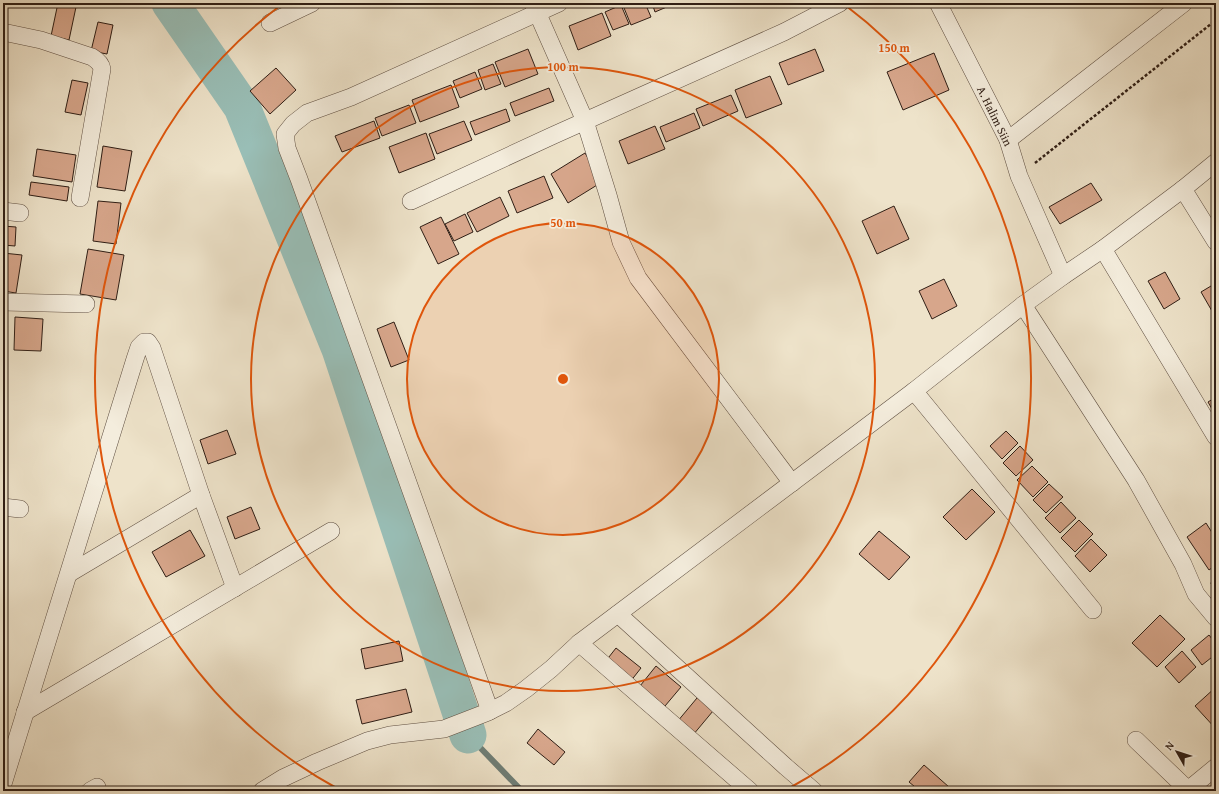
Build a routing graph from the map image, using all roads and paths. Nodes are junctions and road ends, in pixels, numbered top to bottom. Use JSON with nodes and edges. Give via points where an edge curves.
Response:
{"nodes":[{"id":1,"x":312,"y":3,"type":"edge"},
{"id":2,"x":559,"y":3,"type":"edge"},
{"id":3,"x":840,"y":3,"type":"edge"},
{"id":4,"x":938,"y":3,"type":"edge"},
{"id":5,"x":1184,"y":3,"type":"edge"},
{"id":6,"x":536,"y":8,"type":"edge"},
{"id":7,"x":816,"y":9,"type":"edge"},
{"id":8,"x":1216,"y":20,"type":"edge"},
{"id":9,"x":270,"y":23,"type":"dead end"},
{"id":10,"x":3,"y":32,"type":"edge"},
{"id":11,"x":585,"y":121,"type":"junction"},
{"id":12,"x":1008,"y":140,"type":"junction"},
{"id":13,"x":1216,"y":162,"type":"edge"},
{"id":14,"x":1020,"y":176,"type":"junction"},
{"id":15,"x":1183,"y":189,"type":"junction"},
{"id":16,"x":80,"y":198,"type":"dead end"},
{"id":17,"x":411,"y":201,"type":"dead end"},
{"id":18,"x":1216,"y":242,"type":"edge"},
{"id":19,"x":1103,"y":249,"type":"junction"},
{"id":20,"x":1063,"y":276,"type":"junction"},
{"id":21,"x":3,"y":302,"type":"edge"},
{"id":22,"x":86,"y":304,"type":"dead end"},
{"id":23,"x":1023,"y":304,"type":"junction"},
{"id":24,"x":914,"y":391,"type":"junction"},
{"id":25,"x":1216,"y":437,"type":"edge"},
{"id":26,"x":792,"y":482,"type":"junction"},
{"id":27,"x":201,"y":495,"type":"junction"},
{"id":28,"x":3,"y":507,"type":"edge"},
{"id":29,"x":20,"y":509,"type":"dead end"},
{"id":30,"x":331,"y":531,"type":"dead end"},
{"id":31,"x":70,"y":573,"type":"junction"},
{"id":32,"x":235,"y":588,"type":"junction"},
{"id":33,"x":1093,"y":610,"type":"dead end"},
{"id":34,"x":618,"y":614,"type":"junction"},
{"id":35,"x":1216,"y":618,"type":"edge"},
{"id":36,"x":579,"y":643,"type":"junction"},
{"id":37,"x":489,"y":711,"type":"junction"},
{"id":38,"x":25,"y":712,"type":"junction"},
{"id":39,"x":1136,"y":740,"type":"dead end"},
{"id":40,"x":1216,"y":767,"type":"edge"},
{"id":41,"x":3,"y":784,"type":"edge"},
{"id":42,"x":1187,"y":790,"type":"edge"},
{"id":43,"x":262,"y":791,"type":"edge"},
{"id":44,"x":750,"y":791,"type":"edge"},
{"id":45,"x":814,"y":791,"type":"edge"}],
"edges":[{"from":1,"to":9,"type":"street"},
{"from":2,"to":6,"type":"street"},
{"from":3,"to":7,"type":"street"},
{"from":4,"to":12,"type":"street","name":"A. Halim Siin"},
{"from":5,"to":12,"type":"street"},
{"from":6,"to":11,"type":"street"},
{"from":6,"to":37,"type":"street","via":[[350,97],[307,113],[285,134],[287,148]]},
{"from":7,"to":11,"type":"street","via":[[784,32]]},
{"from":8,"to":14,"type":"path"},
{"from":10,"to":16,"type":"street","via":[[41,40],[92,57],[102,66]]},
{"from":11,"to":17,"type":"street"},
{"from":11,"to":26,"type":"street","via":[[621,242],[638,278]]},
{"from":12,"to":14,"type":"street","name":"A. Halim Siin"},
{"from":13,"to":15,"type":"street"},
{"from":14,"to":20,"type":"street","name":"A. Halim Siin"},
{"from":15,"to":18,"type":"street"},
{"from":15,"to":19,"type":"street"},
{"from":19,"to":20,"type":"street"},
{"from":19,"to":25,"type":"street"},
{"from":20,"to":23,"type":"street"},
{"from":21,"to":22,"type":"street"},
{"from":23,"to":24,"type":"street"},
{"from":23,"to":35,"type":"street","via":[[1136,480],[1183,564],[1196,594]]},
{"from":24,"to":26,"type":"street"},
{"from":24,"to":33,"type":"street"},
{"from":26,"to":34,"type":"street"},
{"from":27,"to":31,"type":"street"},
{"from":27,"to":31,"type":"street","via":[[152,348],[148,342],[144,342],[139,347],[135,359]]},
{"from":27,"to":32,"type":"street"},
{"from":28,"to":29,"type":"street"},
{"from":30,"to":32,"type":"street"},
{"from":31,"to":38,"type":"street"},
{"from":32,"to":38,"type":"street"},
{"from":34,"to":36,"type":"street"},
{"from":34,"to":45,"type":"street"},
{"from":36,"to":37,"type":"street","via":[[526,689]]},
{"from":36,"to":44,"type":"street"},
{"from":37,"to":43,"type":"street","via":[[444,729],[390,735],[366,741],[317,762]]},
{"from":38,"to":41,"type":"street"},
{"from":39,"to":42,"type":"street"},
{"from":40,"to":42,"type":"street"}]}
